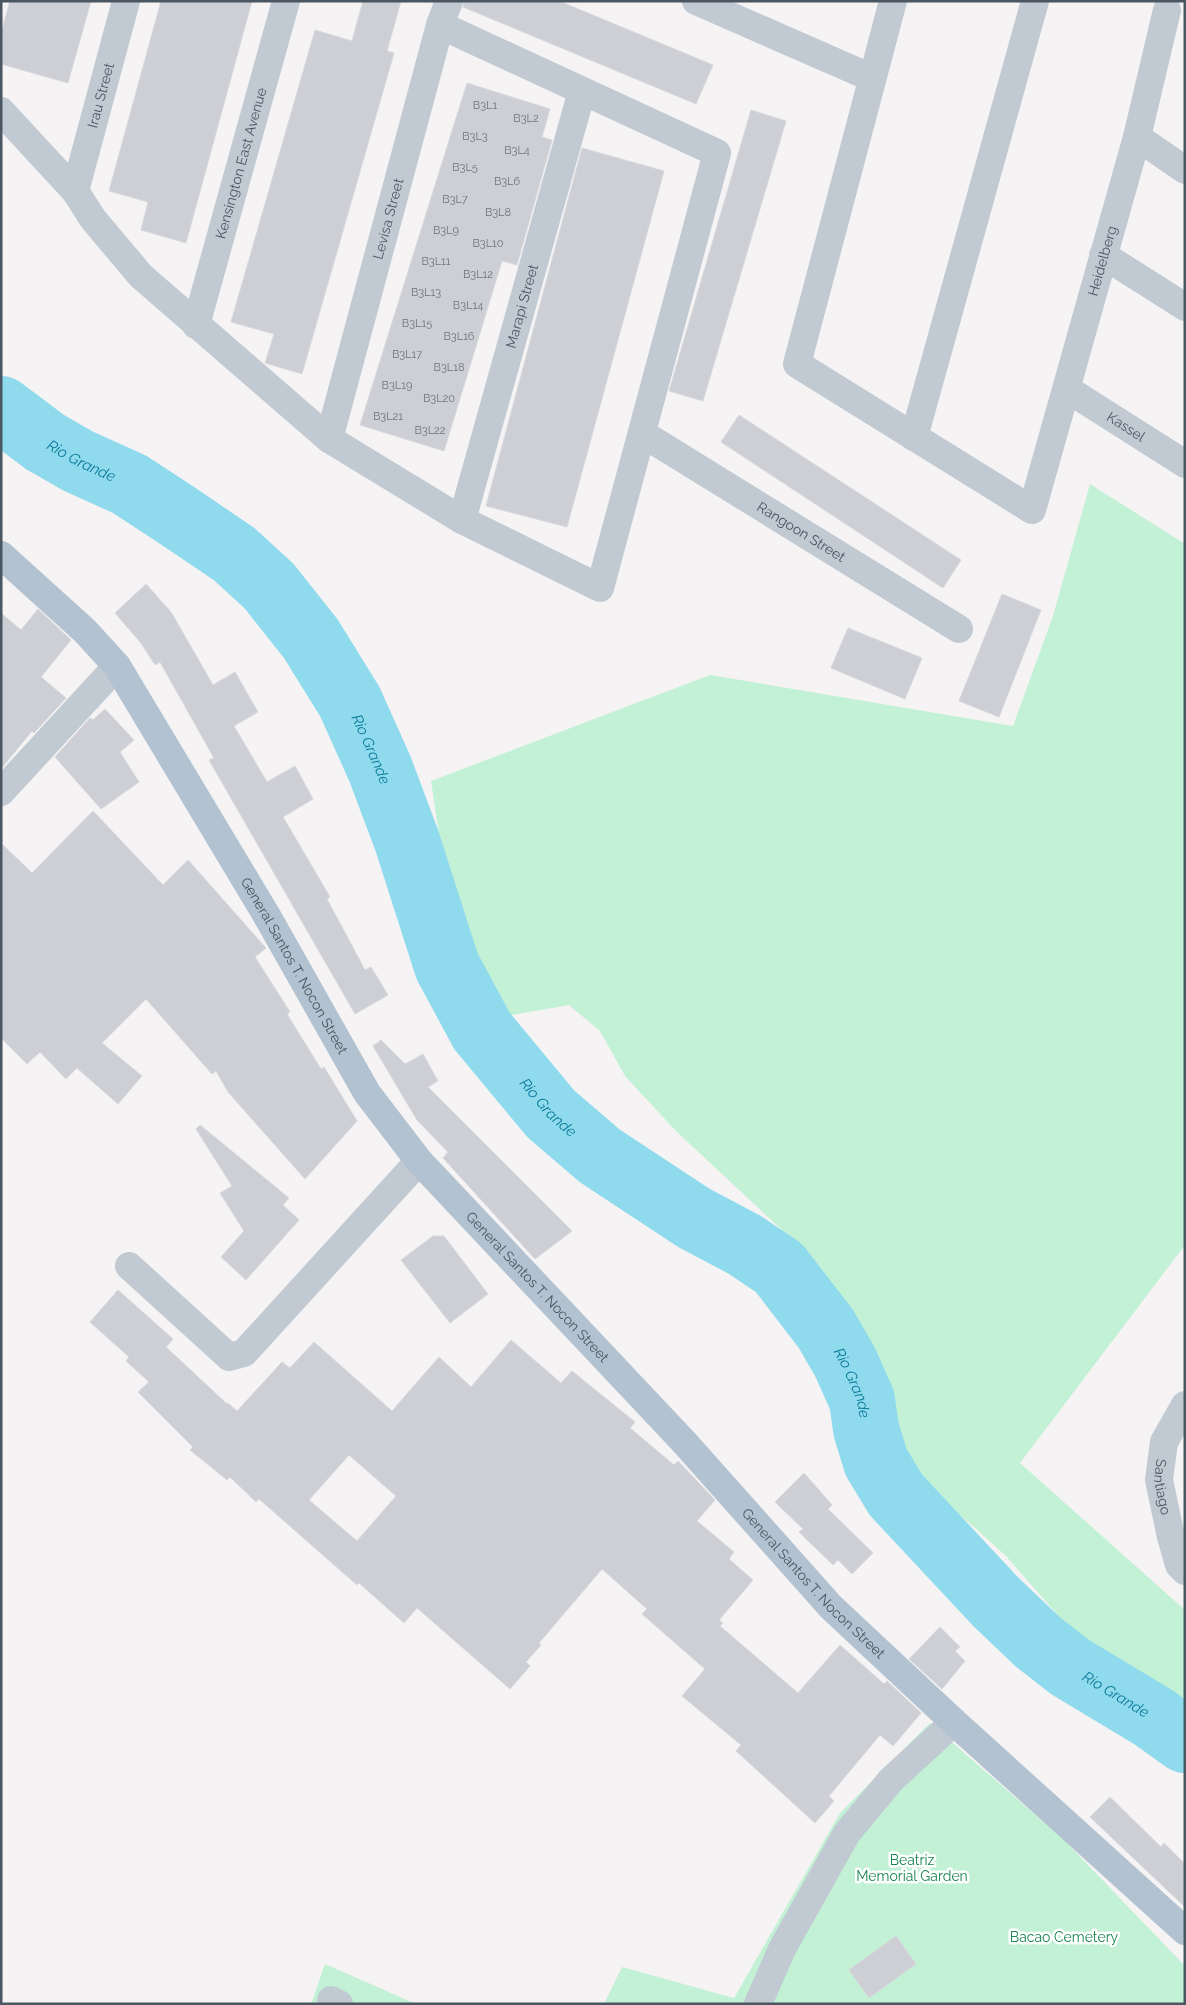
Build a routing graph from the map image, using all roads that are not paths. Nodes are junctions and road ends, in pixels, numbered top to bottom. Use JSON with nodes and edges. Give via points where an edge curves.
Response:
{"nodes":[{"id":1,"x":126,"y":1,"type":"edge"},
{"id":2,"x":286,"y":1,"type":"edge"},
{"id":3,"x":696,"y":1,"type":"edge"},
{"id":4,"x":893,"y":1,"type":"edge"},
{"id":5,"x":1035,"y":1,"type":"edge"},
{"id":6,"x":1168,"y":11,"type":"edge"},
{"id":7,"x":444,"y":13,"type":"edge"},
{"id":8,"x":872,"y":78,"type":"junction"},
{"id":9,"x":582,"y":92,"type":"junction"},
{"id":10,"x":1,"y":110,"type":"edge"},
{"id":11,"x":1137,"y":137,"type":"junction"},
{"id":12,"x":1185,"y":170,"type":"edge"},
{"id":13,"x":75,"y":191,"type":"junction"},
{"id":14,"x":1103,"y":255,"type":"junction"},
{"id":15,"x":1185,"y":307,"type":"edge"},
{"id":16,"x":196,"y":325,"type":"junction"},
{"id":17,"x":1067,"y":389,"type":"junction"},
{"id":18,"x":643,"y":434,"type":"junction"},
{"id":19,"x":914,"y":437,"type":"junction"},
{"id":20,"x":329,"y":439,"type":"junction"},
{"id":21,"x":1185,"y":464,"type":"edge"},
{"id":22,"x":462,"y":520,"type":"junction"},
{"id":23,"x":1,"y":555,"type":"edge"},
{"id":24,"x":959,"y":629,"type":"dead end"},
{"id":25,"x":117,"y":666,"type":"junction"},
{"id":26,"x":1,"y":792,"type":"edge"},
{"id":27,"x":419,"y":1161,"type":"junction"},
{"id":28,"x":129,"y":1266,"type":"dead end"},
{"id":29,"x":1185,"y":1405,"type":"edge"},
{"id":30,"x":1178,"y":1536,"type":"edge"},
{"id":31,"x":1185,"y":1571,"type":"edge"},
{"id":32,"x":954,"y":1722,"type":"junction"},
{"id":33,"x":1185,"y":1931,"type":"edge"},
{"id":34,"x":758,"y":2004,"type":"edge"}],
"edges":[{"from":1,"to":13,"type":"street","name":"Irau Street"},
{"from":2,"to":16,"type":"street","name":"Kensington East Avenue"},
{"from":3,"to":8,"type":"street"},
{"from":4,"to":8,"type":"street"},
{"from":5,"to":19,"type":"street"},
{"from":6,"to":11,"type":"street","name":"Heidelberg"},
{"from":7,"to":9,"type":"street"},
{"from":7,"to":20,"type":"street","name":"Levisa Street"},
{"from":8,"to":19,"type":"street","via":[[798,364]]},
{"from":9,"to":18,"type":"street","via":[[717,153]]},
{"from":9,"to":22,"type":"street","name":"Marapi Street"},
{"from":10,"to":13,"type":"street"},
{"from":11,"to":12,"type":"street"},
{"from":11,"to":14,"type":"street","name":"Heidelberg"},
{"from":13,"to":16,"type":"street","via":[[93,219],[141,276]]},
{"from":14,"to":15,"type":"street"},
{"from":14,"to":17,"type":"street","name":"Heidelberg"},
{"from":16,"to":20,"type":"street"},
{"from":17,"to":19,"type":"street","name":"Heidelberg","via":[[1032,510]]},
{"from":17,"to":21,"type":"street","name":"Kassel"},
{"from":18,"to":22,"type":"street","via":[[600,588]]},
{"from":18,"to":24,"type":"street","name":"Rangoon Street"},
{"from":20,"to":22,"type":"street"},
{"from":23,"to":25,"type":"main road","name":"General Santos T. Nocon Street","via":[[85,631]]},
{"from":25,"to":26,"type":"street"},
{"from":25,"to":27,"type":"main road","name":"General Santos T. Nocon Street","via":[[267,916],[367,1093]]},
{"from":27,"to":28,"type":"street","via":[[244,1353],[229,1357]]},
{"from":27,"to":32,"type":"main road","name":"General Santos T. Nocon Street","via":[[684,1442],[831,1607]]},
{"from":29,"to":30,"type":"street","name":"Santiago","via":[[1164,1442],[1159,1480]]},
{"from":30,"to":31,"type":"street","name":"Santiago","via":[[1179,1565]]},
{"from":32,"to":33,"type":"main road","name":"General Santos T. Nocon Street"},
{"from":32,"to":34,"type":"street","via":[[891,1780],[848,1833],[782,1950]]}]}
